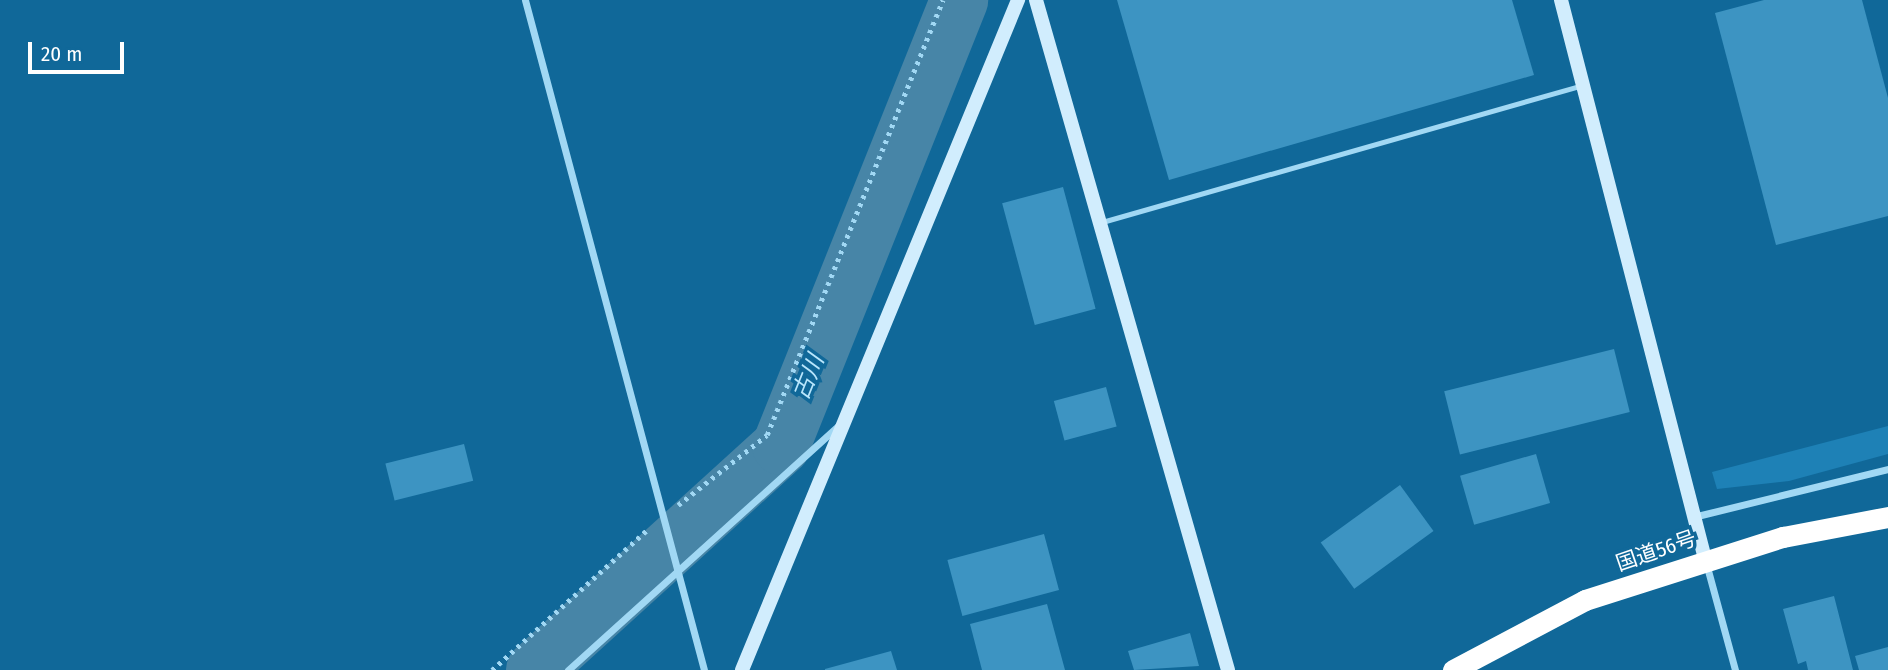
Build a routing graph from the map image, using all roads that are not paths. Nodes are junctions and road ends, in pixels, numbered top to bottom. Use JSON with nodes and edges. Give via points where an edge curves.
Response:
{"nodes":[{"id":1,"x":525,"y":0,"type":"edge"},
{"id":2,"x":1018,"y":0,"type":"edge"},
{"id":3,"x":1036,"y":0,"type":"edge"},
{"id":4,"x":1561,"y":0,"type":"edge"},
{"id":5,"x":1582,"y":85,"type":"junction"},
{"id":6,"x":1099,"y":223,"type":"junction"},
{"id":7,"x":841,"y":424,"type":"junction"},
{"id":8,"x":1888,"y":469,"type":"edge"},
{"id":9,"x":1696,"y":516,"type":"junction"},
{"id":10,"x":1888,"y":517,"type":"edge"},
{"id":11,"x":1705,"y":559,"type":"junction"},
{"id":12,"x":677,"y":568,"type":"junction"},
{"id":13,"x":568,"y":670,"type":"edge"},
{"id":14,"x":704,"y":670,"type":"edge"},
{"id":15,"x":742,"y":670,"type":"edge"},
{"id":16,"x":1228,"y":670,"type":"edge"},
{"id":17,"x":1453,"y":670,"type":"edge"},
{"id":18,"x":1735,"y":670,"type":"edge"}],
"edges":[{"from":1,"to":12,"type":"street"},
{"from":2,"to":7,"type":"street"},
{"from":3,"to":6,"type":"street"},
{"from":4,"to":5,"type":"street"},
{"from":5,"to":6,"type":"lane"},
{"from":5,"to":9,"type":"street"},
{"from":6,"to":16,"type":"street"},
{"from":7,"to":12,"type":"street"},
{"from":7,"to":15,"type":"street"},
{"from":8,"to":9,"type":"street"},
{"from":9,"to":11,"type":"street"},
{"from":10,"to":11,"type":"highway","name":"国道56号","via":[[1783,537]]},
{"from":11,"to":17,"type":"highway","name":"国道56号","via":[[1585,600]]},
{"from":11,"to":18,"type":"street"},
{"from":12,"to":13,"type":"street"},
{"from":12,"to":14,"type":"street"}]}
